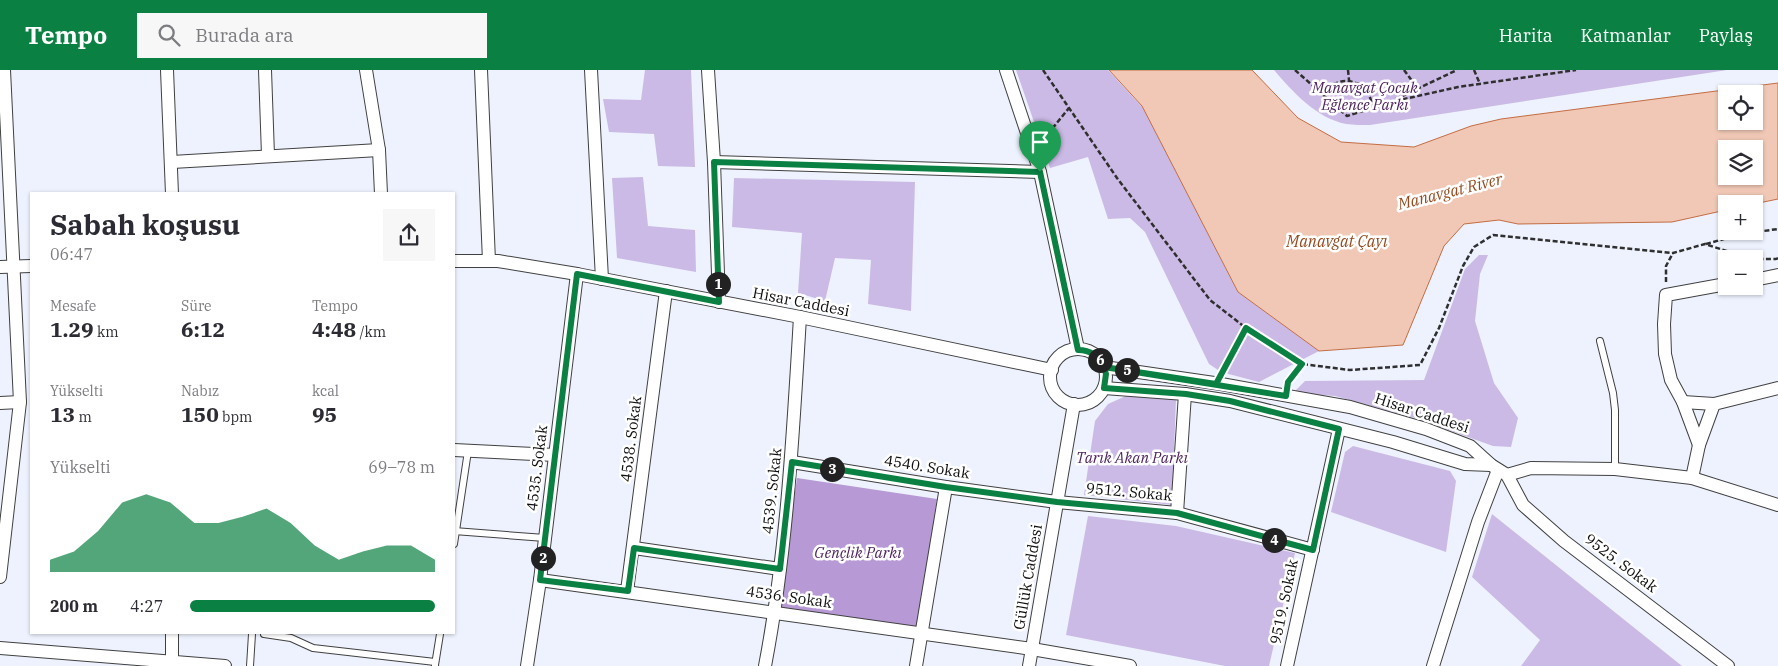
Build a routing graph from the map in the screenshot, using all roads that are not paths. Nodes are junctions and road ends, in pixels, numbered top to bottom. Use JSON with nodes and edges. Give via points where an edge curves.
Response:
{"nodes":[{"id":1,"x":4,"y":70,"type":"edge"},
{"id":2,"x":167,"y":70,"type":"edge"},
{"id":3,"x":265,"y":70,"type":"edge"},
{"id":4,"x":366,"y":70,"type":"edge"},
{"id":5,"x":481,"y":70,"type":"edge"},
{"id":6,"x":591,"y":70,"type":"edge"},
{"id":7,"x":708,"y":70,"type":"edge"},
{"id":8,"x":1006,"y":70,"type":"edge"},
{"id":9,"x":379,"y":150,"type":"junction"},
{"id":10,"x":268,"y":156,"type":"junction"},
{"id":11,"x":172,"y":162,"type":"junction"},
{"id":12,"x":714,"y":162,"type":"junction"},
{"id":13,"x":1040,"y":172,"type":"junction"},
{"id":14,"x":172,"y":192,"type":"edge"},
{"id":15,"x":380,"y":192,"type":"edge"},
{"id":16,"x":455,"y":261,"type":"edge"},
{"id":17,"x":490,"y":262,"type":"junction"},
{"id":18,"x":14,"y":266,"type":"junction"},
{"id":19,"x":30,"y":266,"type":"edge"},
{"id":20,"x":0,"y":267,"type":"edge"},
{"id":21,"x":577,"y":274,"type":"junction"},
{"id":22,"x":1778,"y":276,"type":"edge"},
{"id":23,"x":602,"y":278,"type":"junction"},
{"id":24,"x":1763,"y":278,"type":"edge"},
{"id":25,"x":1718,"y":285,"type":"edge"},
{"id":26,"x":666,"y":292,"type":"junction"},
{"id":27,"x":719,"y":302,"type":"junction"},
{"id":28,"x":800,"y":317,"type":"junction"},
{"id":29,"x":1600,"y":341,"type":"dead end"},
{"id":30,"x":1078,"y":350,"type":"junction"},
{"id":31,"x":1104,"y":367,"type":"junction"},
{"id":32,"x":1052,"y":370,"type":"junction"},
{"id":33,"x":1104,"y":388,"type":"junction"},
{"id":34,"x":1778,"y":388,"type":"edge"},
{"id":35,"x":1186,"y":394,"type":"junction"},
{"id":36,"x":20,"y":402,"type":"junction"},
{"id":37,"x":1683,"y":402,"type":"junction"},
{"id":38,"x":0,"y":403,"type":"edge"},
{"id":39,"x":1074,"y":404,"type":"junction"},
{"id":40,"x":1714,"y":404,"type":"junction"},
{"id":41,"x":1339,"y":429,"type":"junction"},
{"id":42,"x":1699,"y":445,"type":"junction"},
{"id":43,"x":455,"y":450,"type":"edge"},
{"id":44,"x":468,"y":451,"type":"junction"},
{"id":45,"x":555,"y":455,"type":"junction"},
{"id":46,"x":792,"y":462,"type":"junction"},
{"id":47,"x":1615,"y":469,"type":"junction"},
{"id":48,"x":1499,"y":470,"type":"junction"},
{"id":49,"x":1692,"y":478,"type":"junction"},
{"id":50,"x":946,"y":487,"type":"junction"},
{"id":51,"x":1057,"y":502,"type":"junction"},
{"id":52,"x":1778,"y":505,"type":"edge"},
{"id":53,"x":1177,"y":513,"type":"junction"},
{"id":54,"x":455,"y":531,"type":"edge"},
{"id":55,"x":545,"y":538,"type":"junction"},
{"id":56,"x":634,"y":548,"type":"junction"},
{"id":57,"x":1313,"y":550,"type":"junction"},
{"id":58,"x":780,"y":569,"type":"junction"},
{"id":59,"x":0,"y":577,"type":"edge"},
{"id":60,"x":540,"y":580,"type":"junction"},
{"id":61,"x":628,"y":591,"type":"junction"},
{"id":62,"x":776,"y":612,"type":"junction"},
{"id":63,"x":923,"y":633,"type":"junction"},
{"id":64,"x":172,"y":634,"type":"edge"},
{"id":65,"x":252,"y":634,"type":"edge"},
{"id":66,"x":264,"y":634,"type":"edge"},
{"id":67,"x":440,"y":634,"type":"edge"},
{"id":68,"x":0,"y":648,"type":"edge"},
{"id":69,"x":1032,"y":649,"type":"junction"},
{"id":70,"x":98,"y":660,"type":"edge"},
{"id":71,"x":172,"y":661,"type":"junction"},
{"id":72,"x":435,"y":664,"type":"edge"},
{"id":73,"x":208,"y":665,"type":"edge"},
{"id":74,"x":225,"y":666,"type":"edge"},
{"id":75,"x":250,"y":666,"type":"edge"},
{"id":76,"x":527,"y":666,"type":"edge"},
{"id":77,"x":765,"y":666,"type":"edge"},
{"id":78,"x":916,"y":666,"type":"edge"},
{"id":79,"x":1030,"y":666,"type":"edge"},
{"id":80,"x":1130,"y":666,"type":"edge"},
{"id":81,"x":1287,"y":666,"type":"edge"},
{"id":82,"x":1433,"y":666,"type":"edge"},
{"id":83,"x":1728,"y":666,"type":"edge"}],
"edges":[{"from":1,"to":18,"type":"street"},
{"from":2,"to":11,"type":"street"},
{"from":3,"to":10,"type":"street"},
{"from":4,"to":9,"type":"street"},
{"from":5,"to":17,"type":"street"},
{"from":6,"to":23,"type":"street"},
{"from":7,"to":12,"type":"street"},
{"from":8,"to":13,"type":"street"},
{"from":9,"to":10,"type":"street"},
{"from":9,"to":15,"type":"street"},
{"from":10,"to":11,"type":"street"},
{"from":11,"to":14,"type":"street"},
{"from":12,"to":13,"type":"street"},
{"from":12,"to":27,"type":"street"},
{"from":13,"to":30,"type":"street"},
{"from":16,"to":17,"type":"street","name":"Hisar Caddesi"},
{"from":17,"to":21,"type":"street","name":"Hisar Caddesi"},
{"from":18,"to":19,"type":"street"},
{"from":18,"to":20,"type":"street"},
{"from":18,"to":36,"type":"street"},
{"from":21,"to":23,"type":"street","name":"Hisar Caddesi"},
{"from":21,"to":45,"type":"street","name":"4535. Sokak"},
{"from":22,"to":24,"type":"street"},
{"from":23,"to":26,"type":"street","name":"Hisar Caddesi"},
{"from":25,"to":37,"type":"street","via":[[1666,294],[1665,354],[1671,380]]},
{"from":26,"to":27,"type":"street","name":"Hisar Caddesi"},
{"from":26,"to":56,"type":"street","name":"4538. Sokak"},
{"from":27,"to":28,"type":"street","name":"Hisar Caddesi"},
{"from":28,"to":32,"type":"street","name":"Hisar Caddesi"},
{"from":28,"to":46,"type":"street","name":"4539. Sokak"},
{"from":29,"to":47,"type":"lane","via":[[1615,410]]},
{"from":30,"to":31,"type":"street","via":[[1096,355]]},
{"from":30,"to":32,"type":"street","via":[[1062,354]]},
{"from":31,"to":33,"type":"street"},
{"from":31,"to":48,"type":"street","name":"Hisar Caddesi","via":[[1350,407],[1426,429],[1470,446]]},
{"from":32,"to":39,"type":"street","via":[[1051,380],[1056,393],[1061,399]]},
{"from":33,"to":35,"type":"street"},
{"from":33,"to":39,"type":"street","via":[[1094,400]]},
{"from":34,"to":40,"type":"street"},
{"from":35,"to":41,"type":"street","via":[[1230,401]]},
{"from":35,"to":53,"type":"street"},
{"from":36,"to":38,"type":"street"},
{"from":36,"to":59,"type":"street"},
{"from":37,"to":40,"type":"street"},
{"from":37,"to":42,"type":"street"},
{"from":39,"to":51,"type":"street","name":"Güllük Caddesi"},
{"from":40,"to":42,"type":"street"},
{"from":41,"to":48,"type":"street","via":[[1465,464]]},
{"from":41,"to":57,"type":"street","name":"9519. Sokak"},
{"from":42,"to":49,"type":"street"},
{"from":43,"to":44,"type":"street"},
{"from":44,"to":45,"type":"street"},
{"from":44,"to":54,"type":"lane"},
{"from":45,"to":55,"type":"street","name":"4535. Sokak"},
{"from":46,"to":50,"type":"street","name":"4540. Sokak"},
{"from":46,"to":58,"type":"street","name":"4539. Sokak"},
{"from":47,"to":48,"type":"street"},
{"from":47,"to":49,"type":"street"},
{"from":48,"to":82,"type":"street","via":[[1478,522]]},
{"from":48,"to":83,"type":"street","name":"9525. Sokak","via":[[1522,505],[1557,535]]},
{"from":49,"to":52,"type":"street"},
{"from":50,"to":51,"type":"street","name":"4540. Sokak"},
{"from":50,"to":63,"type":"street"},
{"from":51,"to":53,"type":"street","name":"9512. Sokak"},
{"from":51,"to":69,"type":"street","name":"Güllük Caddesi"},
{"from":53,"to":57,"type":"street","name":"9512. Sokak"},
{"from":54,"to":55,"type":"lane"},
{"from":55,"to":60,"type":"street","name":"4535. Sokak"},
{"from":56,"to":58,"type":"street"},
{"from":56,"to":61,"type":"street","name":"4538. Sokak"},
{"from":57,"to":81,"type":"street","name":"9519. Sokak"},
{"from":58,"to":62,"type":"street","name":"4539. Sokak"},
{"from":60,"to":61,"type":"street","name":"4536. Sokak"},
{"from":60,"to":76,"type":"street","name":"4535. Sokak"},
{"from":61,"to":62,"type":"street","name":"4536. Sokak"},
{"from":62,"to":63,"type":"street","name":"4536. Sokak"},
{"from":62,"to":77,"type":"street","name":"4539. Sokak"},
{"from":63,"to":69,"type":"street","name":"4536. Sokak"},
{"from":63,"to":78,"type":"street"},
{"from":64,"to":71,"type":"street"},
{"from":65,"to":75,"type":"lane"},
{"from":66,"to":72,"type":"lane","via":[[291,638],[313,648]]},
{"from":67,"to":72,"type":"lane"},
{"from":68,"to":70,"type":"street"},
{"from":69,"to":79,"type":"street","name":"Güllük Caddesi"},
{"from":69,"to":80,"type":"street","name":"4536. Sokak"},
{"from":70,"to":71,"type":"street"},
{"from":71,"to":73,"type":"street"},
{"from":73,"to":74,"type":"street"}]}
